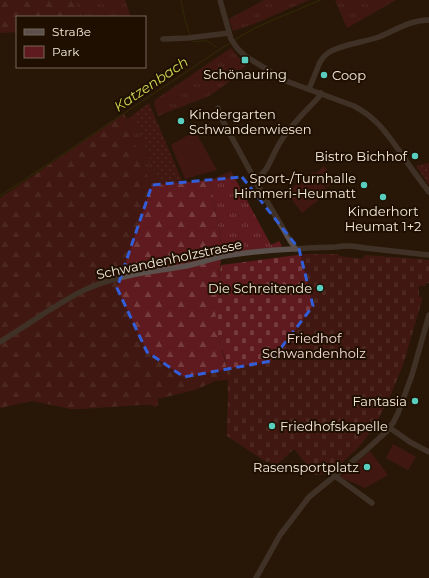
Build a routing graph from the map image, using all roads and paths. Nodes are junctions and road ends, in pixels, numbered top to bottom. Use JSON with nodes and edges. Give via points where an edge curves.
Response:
{"nodes":[{"id":1,"x":220,"y":0,"type":"edge"},
{"id":2,"x":429,"y":20,"type":"edge"},
{"id":3,"x":162,"y":39,"type":"dead end"},
{"id":4,"x":231,"y":39,"type":"junction"},
{"id":5,"x":309,"y":89,"type":"junction"},
{"id":6,"x":321,"y":93,"type":"junction"},
{"id":7,"x":218,"y":108,"type":"dead end"},
{"id":8,"x":255,"y":180,"type":"junction"},
{"id":9,"x":429,"y":192,"type":"edge"},
{"id":10,"x":296,"y":249,"type":"junction"},
{"id":11,"x":429,"y":255,"type":"edge"},
{"id":12,"x":429,"y":316,"type":"edge"},
{"id":13,"x":0,"y":342,"type":"edge"},
{"id":14,"x":390,"y":428,"type":"junction"},
{"id":15,"x":429,"y":452,"type":"edge"},
{"id":16,"x":335,"y":476,"type":"junction"},
{"id":17,"x":372,"y":503,"type":"dead end"},
{"id":18,"x":256,"y":578,"type":"edge"}],
"edges":[{"from":1,"to":4,"type":"street"},
{"from":2,"to":5,"type":"street","via":[[406,24],[378,37],[331,51],[320,62]]},
{"from":3,"to":4,"type":"street"},
{"from":4,"to":5,"type":"street","via":[[245,56],[265,69]]},
{"from":5,"to":6,"type":"street"},
{"from":6,"to":8,"type":"street","via":[[289,129],[263,175]]},
{"from":6,"to":9,"type":"street","via":[[354,106],[373,119]]},
{"from":7,"to":8,"type":"street"},
{"from":8,"to":10,"type":"street"},
{"from":10,"to":11,"type":"street","name":"Schwandenholzstrasse","via":[[351,246]]},
{"from":10,"to":13,"type":"street","name":"Schwandenholzstrasse","via":[[215,258],[93,286],[67,299]]},
{"from":12,"to":14,"type":"street","via":[[412,375]]},
{"from":14,"to":15,"type":"street"},
{"from":14,"to":16,"type":"street"},
{"from":16,"to":17,"type":"street"},
{"from":16,"to":18,"type":"street","via":[[309,498],[280,535]]}]}
